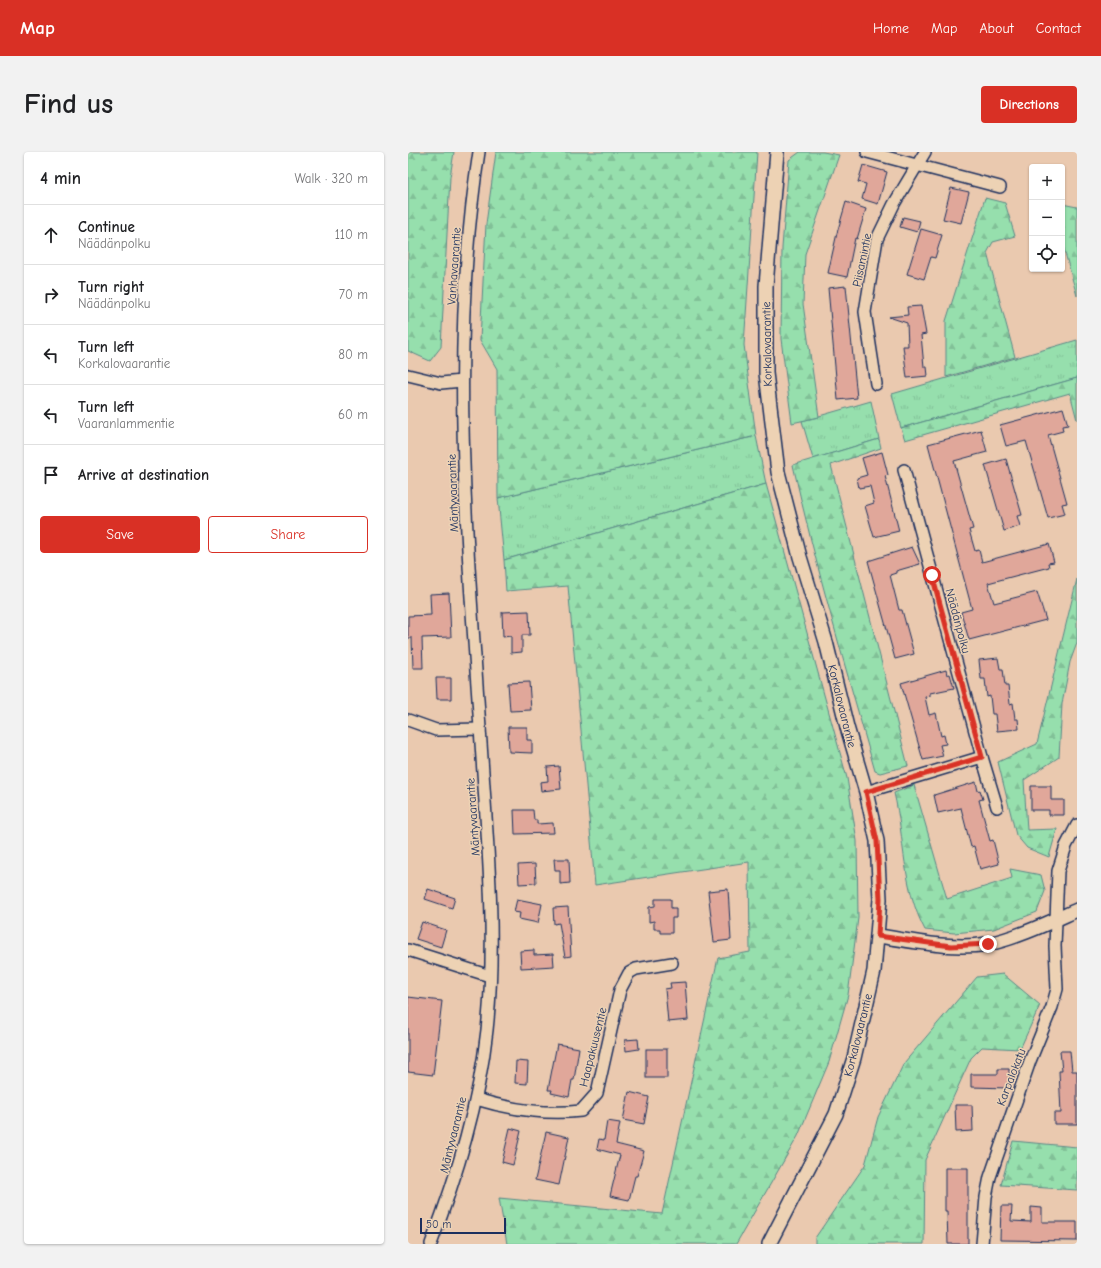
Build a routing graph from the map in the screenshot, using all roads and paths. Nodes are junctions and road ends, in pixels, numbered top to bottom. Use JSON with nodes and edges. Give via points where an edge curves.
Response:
{"nodes":[{"id":1,"x":478,"y":152,"type":"edge"},
{"id":2,"x":777,"y":152,"type":"edge"},
{"id":3,"x":867,"y":152,"type":"edge"},
{"id":4,"x":925,"y":152,"type":"edge"},
{"id":5,"x":917,"y":165,"type":"junction"},
{"id":6,"x":1000,"y":187,"type":"dead end"},
{"id":7,"x":408,"y":375,"type":"edge"},
{"id":8,"x":462,"y":381,"type":"junction"},
{"id":9,"x":876,"y":384,"type":"dead end"},
{"id":10,"x":904,"y":470,"type":"dead end"},
{"id":11,"x":408,"y":720,"type":"edge"},
{"id":12,"x":480,"y":729,"type":"junction"},
{"id":13,"x":982,"y":757,"type":"junction"},
{"id":14,"x":866,"y":792,"type":"junction"},
{"id":15,"x":997,"y":807,"type":"dead end"},
{"id":16,"x":1077,"y":825,"type":"edge"},
{"id":17,"x":1077,"y":910,"type":"edge"},
{"id":18,"x":1057,"y":919,"type":"junction"},
{"id":19,"x":878,"y":936,"type":"junction"},
{"id":20,"x":408,"y":950,"type":"edge"},
{"id":21,"x":672,"y":963,"type":"dead end"},
{"id":22,"x":490,"y":976,"type":"junction"},
{"id":23,"x":476,"y":1099,"type":"junction"},
{"id":24,"x":431,"y":1244,"type":"edge"},
{"id":25,"x":769,"y":1244,"type":"edge"},
{"id":26,"x":982,"y":1244,"type":"edge"}],
"edges":[{"from":1,"to":8,"type":"street","name":"Vanhavaarantie","via":[[470,204]]},
{"from":2,"to":14,"type":"street","name":"Korkalovaarantie","via":[[766,286],[766,372],[778,472]]},
{"from":3,"to":5,"type":"street"},
{"from":4,"to":5,"type":"street","name":"Piisamintie"},
{"from":5,"to":6,"type":"street"},
{"from":5,"to":9,"type":"street","name":"Piisamintie","via":[[877,239],[870,274],[865,312]]},
{"from":7,"to":8,"type":"street","via":[[441,383]]},
{"from":8,"to":12,"type":"street","name":"Mäntyvaarantie","via":[[469,581]]},
{"from":10,"to":13,"type":"street","name":"Näädänpolku"},
{"from":11,"to":12,"type":"street","via":[[436,730]]},
{"from":12,"to":22,"type":"street","name":"Mäntyvaarantie","via":[[489,869]]},
{"from":13,"to":14,"type":"street"},
{"from":13,"to":15,"type":"street","name":"Näädänpolku"},
{"from":14,"to":19,"type":"street","name":"Korkalovaarantie","via":[[877,841],[880,899]]},
{"from":16,"to":18,"type":"street","name":"Karpalokatu","via":[[1066,846],[1058,871]]},
{"from":17,"to":18,"type":"street"},
{"from":18,"to":19,"type":"street","via":[[1044,926],[988,944],[951,946]]},
{"from":18,"to":26,"type":"street","name":"Karpalokatu","via":[[1057,989],[990,1177]]},
{"from":19,"to":25,"type":"street","name":"Korkalovaarantie","via":[[874,971],[854,1058],[836,1114]]},
{"from":20,"to":22,"type":"street"},
{"from":21,"to":23,"type":"street","name":"Haapakuusentie","via":[[636,969],[629,973],[620,990],[597,1093],[581,1111],[562,1113],[496,1105]]},
{"from":22,"to":23,"type":"street","name":"Mäntyvaarantie","via":[[487,1031]]},
{"from":23,"to":24,"type":"street","name":"Mäntyvaarantie","via":[[454,1182]]}]}
